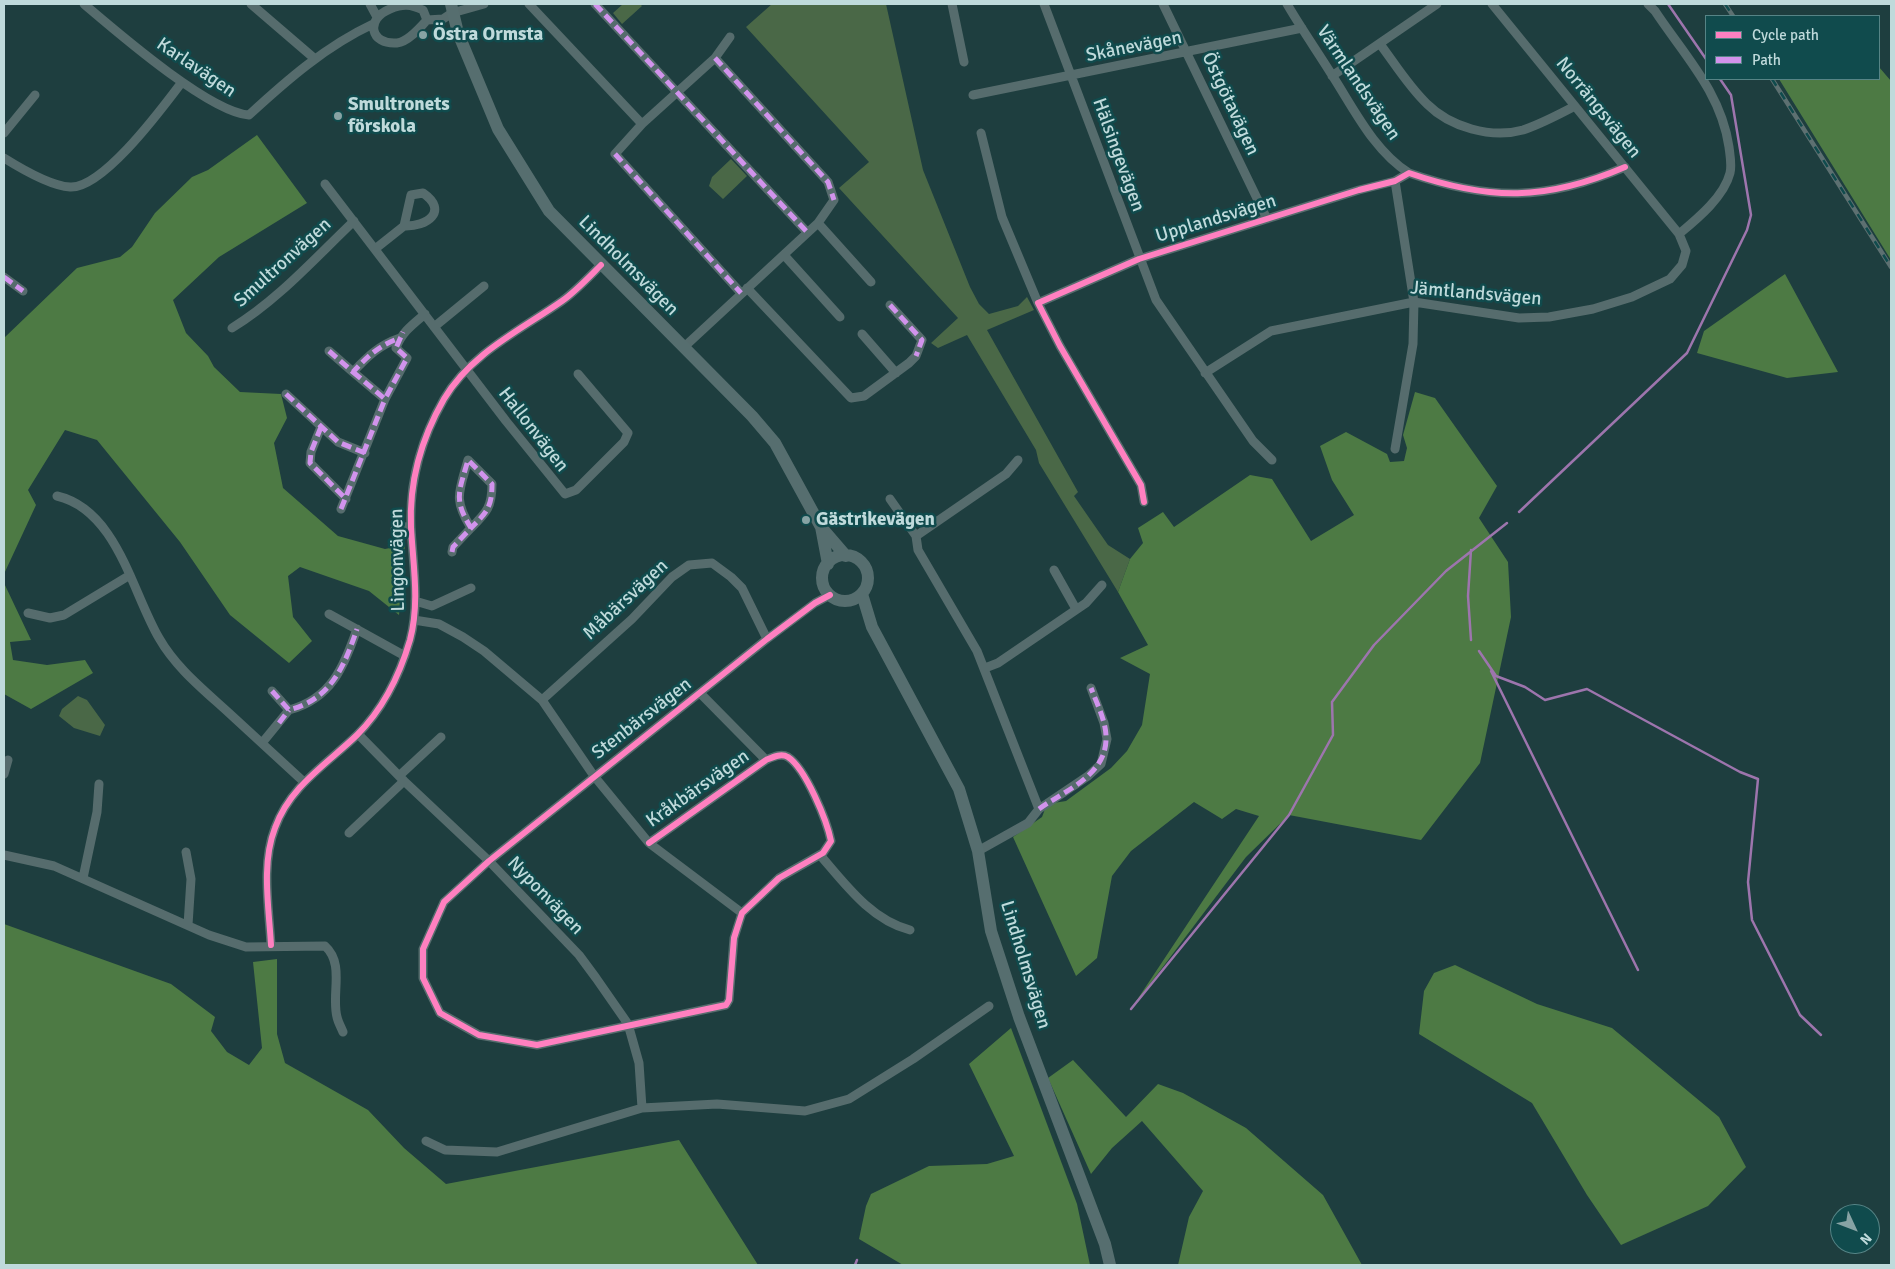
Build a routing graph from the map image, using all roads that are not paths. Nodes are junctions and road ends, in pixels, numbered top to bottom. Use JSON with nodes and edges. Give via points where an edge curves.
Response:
{"nodes":[{"id":1,"x":84,"y":4,"type":"edge"},
{"id":2,"x":251,"y":4,"type":"edge"},
{"id":3,"x":370,"y":4,"type":"edge"},
{"id":4,"x":484,"y":4,"type":"edge"},
{"id":5,"x":529,"y":4,"type":"edge"},
{"id":6,"x":595,"y":4,"type":"edge"},
{"id":7,"x":952,"y":4,"type":"edge"},
{"id":8,"x":1044,"y":4,"type":"edge"},
{"id":9,"x":1163,"y":4,"type":"edge"},
{"id":10,"x":1287,"y":4,"type":"edge"},
{"id":11,"x":1437,"y":4,"type":"edge"},
{"id":12,"x":1492,"y":4,"type":"edge"},
{"id":13,"x":1648,"y":4,"type":"edge"},
{"id":14,"x":452,"y":9,"type":"edge"},
{"id":15,"x":375,"y":20,"type":"junction"},
{"id":16,"x":427,"y":20,"type":"junction"},
{"id":17,"x":1302,"y":28,"type":"junction"},
{"id":18,"x":730,"y":37,"type":"dead end"},
{"id":19,"x":1380,"y":44,"type":"junction"},
{"id":20,"x":1188,"y":53,"type":"junction"},
{"id":21,"x":715,"y":58,"type":"junction"},
{"id":22,"x":314,"y":59,"type":"junction"},
{"id":23,"x":964,"y":62,"type":"dead end"},
{"id":24,"x":1071,"y":75,"type":"junction"},
{"id":25,"x":1332,"y":76,"type":"junction"},
{"id":26,"x":1705,"y":80,"type":"edge"},
{"id":27,"x":1705,"y":80,"type":"edge"},
{"id":28,"x":182,"y":82,"type":"junction"},
{"id":29,"x":678,"y":91,"type":"junction"},
{"id":30,"x":35,"y":95,"type":"dead end"},
{"id":31,"x":972,"y":95,"type":"dead end"},
{"id":32,"x":1575,"y":106,"type":"junction"},
{"id":33,"x":642,"y":124,"type":"junction"},
{"id":34,"x":4,"y":133,"type":"edge"},
{"id":35,"x":981,"y":133,"type":"dead end"},
{"id":36,"x":4,"y":158,"type":"edge"},
{"id":37,"x":1625,"y":168,"type":"junction"},
{"id":38,"x":1409,"y":173,"type":"junction"},
{"id":39,"x":1395,"y":181,"type":"junction"},
{"id":40,"x":325,"y":184,"type":"dead end"},
{"id":41,"x":1267,"y":219,"type":"junction"},
{"id":42,"x":354,"y":221,"type":"junction"},
{"id":43,"x":818,"y":223,"type":"junction"},
{"id":44,"x":404,"y":226,"type":"dead end"},
{"id":45,"x":808,"y":232,"type":"junction"},
{"id":46,"x":1679,"y":234,"type":"junction"},
{"id":47,"x":375,"y":249,"type":"junction"},
{"id":48,"x":784,"y":255,"type":"junction"},
{"id":49,"x":1139,"y":259,"type":"junction"},
{"id":50,"x":601,"y":265,"type":"junction"},
{"id":51,"x":4,"y":277,"type":"edge"},
{"id":52,"x":871,"y":282,"type":"dead end"},
{"id":53,"x":484,"y":286,"type":"dead end"},
{"id":54,"x":744,"y":290,"type":"junction"},
{"id":55,"x":23,"y":291,"type":"dead end"},
{"id":56,"x":1414,"y":302,"type":"junction"},
{"id":57,"x":1038,"y":303,"type":"junction"},
{"id":58,"x":890,"y":305,"type":"dead end"},
{"id":59,"x":425,"y":314,"type":"junction"},
{"id":60,"x":840,"y":317,"type":"dead end"},
{"id":61,"x":434,"y":327,"type":"junction"},
{"id":62,"x":232,"y":328,"type":"dead end"},
{"id":63,"x":862,"y":334,"type":"dead end"},
{"id":64,"x":401,"y":335,"type":"junction"},
{"id":65,"x":683,"y":348,"type":"junction"},
{"id":66,"x":329,"y":351,"type":"dead end"},
{"id":67,"x":466,"y":371,"type":"junction"},
{"id":68,"x":352,"y":372,"type":"junction"},
{"id":69,"x":896,"y":373,"type":"junction"},
{"id":70,"x":1205,"y":373,"type":"junction"},
{"id":71,"x":578,"y":374,"type":"dead end"},
{"id":72,"x":286,"y":394,"type":"dead end"},
{"id":73,"x":385,"y":399,"type":"junction"},
{"id":74,"x":321,"y":427,"type":"junction"},
{"id":75,"x":1395,"y":449,"type":"dead end"},
{"id":76,"x":365,"y":453,"type":"junction"},
{"id":77,"x":1018,"y":460,"type":"dead end"},
{"id":78,"x":1272,"y":460,"type":"dead end"},
{"id":79,"x":57,"y":496,"type":"dead end"},
{"id":80,"x":346,"y":499,"type":"junction"},
{"id":81,"x":890,"y":499,"type":"dead end"},
{"id":82,"x":1144,"y":502,"type":"dead end"},
{"id":83,"x":341,"y":509,"type":"dead end"},
{"id":84,"x":411,"y":526,"type":"junction"},
{"id":85,"x":821,"y":527,"type":"junction"},
{"id":86,"x":471,"y":528,"type":"junction"},
{"id":87,"x":395,"y":529,"type":"dead end"},
{"id":88,"x":916,"y":536,"type":"junction"},
{"id":89,"x":452,"y":552,"type":"dead end"},
{"id":90,"x":846,"y":556,"type":"junction"},
{"id":91,"x":828,"y":564,"type":"junction"},
{"id":92,"x":1054,"y":570,"type":"dead end"},
{"id":93,"x":130,"y":575,"type":"junction"},
{"id":94,"x":1102,"y":585,"type":"dead end"},
{"id":95,"x":471,"y":588,"type":"dead end"},
{"id":96,"x":827,"y":592,"type":"junction"},
{"id":97,"x":862,"y":594,"type":"junction"},
{"id":98,"x":415,"y":601,"type":"junction"},
{"id":99,"x":847,"y":601,"type":"junction"},
{"id":100,"x":1076,"y":609,"type":"junction"},
{"id":101,"x":28,"y":613,"type":"dead end"},
{"id":102,"x":329,"y":614,"type":"dead end"},
{"id":103,"x":414,"y":620,"type":"junction"},
{"id":104,"x":872,"y":626,"type":"junction"},
{"id":105,"x":357,"y":629,"type":"junction"},
{"id":106,"x":767,"y":639,"type":"junction"},
{"id":107,"x":405,"y":656,"type":"junction"},
{"id":108,"x":985,"y":668,"type":"junction"},
{"id":109,"x":1091,"y":688,"type":"dead end"},
{"id":110,"x":272,"y":691,"type":"dead end"},
{"id":111,"x":700,"y":693,"type":"junction"},
{"id":112,"x":542,"y":700,"type":"junction"},
{"id":113,"x":289,"y":710,"type":"junction"},
{"id":114,"x":358,"y":734,"type":"junction"},
{"id":115,"x":440,"y":737,"type":"dead end"},
{"id":116,"x":262,"y":743,"type":"junction"},
{"id":117,"x":8,"y":760,"type":"dead end"},
{"id":118,"x":766,"y":760,"type":"junction"},
{"id":119,"x":4,"y":774,"type":"edge"},
{"id":120,"x":594,"y":776,"type":"junction"},
{"id":121,"x":402,"y":779,"type":"junction"},
{"id":122,"x":304,"y":782,"type":"junction"},
{"id":123,"x":99,"y":784,"type":"dead end"},
{"id":124,"x":1039,"y":809,"type":"junction"},
{"id":125,"x":349,"y":833,"type":"dead end"},
{"id":126,"x":649,"y":843,"type":"junction"},
{"id":127,"x":978,"y":851,"type":"junction"},
{"id":128,"x":186,"y":852,"type":"dead end"},
{"id":129,"x":820,"y":854,"type":"junction"},
{"id":130,"x":4,"y":855,"type":"edge"},
{"id":131,"x":489,"y":861,"type":"junction"},
{"id":132,"x":82,"y":878,"type":"junction"},
{"id":133,"x":742,"y":913,"type":"junction"},
{"id":134,"x":188,"y":925,"type":"junction"},
{"id":135,"x":910,"y":930,"type":"dead end"},
{"id":136,"x":271,"y":945,"type":"junction"},
{"id":137,"x":988,"y":1006,"type":"dead end"},
{"id":138,"x":628,"y":1024,"type":"junction"},
{"id":139,"x":343,"y":1032,"type":"dead end"},
{"id":140,"x":642,"y":1108,"type":"junction"},
{"id":141,"x":426,"y":1141,"type":"dead end"},
{"id":142,"x":1110,"y":1265,"type":"edge"}],
"edges":[{"from":1,"to":28,"type":"street","name":"Karlavägen"},
{"from":2,"to":22,"type":"street"},
{"from":3,"to":15,"type":"street"},
{"from":4,"to":14,"type":"street"},
{"from":5,"to":33,"type":"street"},
{"from":6,"to":29,"type":"street"},
{"from":7,"to":23,"type":"street"},
{"from":8,"to":24,"type":"street","name":"Hälsingevägen"},
{"from":9,"to":20,"type":"street","name":"Östgötavägen"},
{"from":10,"to":17,"type":"street","name":"Värmlandsvägen"},
{"from":11,"to":19,"type":"street"},
{"from":12,"to":32,"type":"street","name":"Norrängsvägen"},
{"from":13,"to":27,"type":"street"},
{"from":14,"to":16,"type":"street","via":[[443,20]]},
{"from":14,"to":50,"type":"main road","name":"Lindholmsvägen","via":[[458,33],[498,129],[549,211]]},
{"from":15,"to":16,"type":"street","via":[[397,6],[410,4],[423,10]]},
{"from":15,"to":16,"type":"street","via":[[374,34],[380,40],[398,43]]},
{"from":15,"to":22,"type":"street","name":"Karlavägen"},
{"from":17,"to":20,"type":"street","name":"Skånevägen"},
{"from":17,"to":25,"type":"street","name":"Värmlandsvägen"},
{"from":18,"to":21,"type":"street"},
{"from":19,"to":25,"type":"street"},
{"from":19,"to":32,"type":"street","via":[[1428,105],[1453,122],[1467,127],[1500,132],[1521,131]]},
{"from":20,"to":24,"type":"street","name":"Skånevägen"},
{"from":20,"to":41,"type":"street","name":"Östgötavägen"},
{"from":21,"to":29,"type":"street"},
{"from":21,"to":43,"type":"street","via":[[828,182],[834,200]]},
{"from":22,"to":28,"type":"street","name":"Karlavägen","via":[[249,115],[236,114]]},
{"from":24,"to":31,"type":"street","name":"Skånevägen"},
{"from":24,"to":49,"type":"street","name":"Hälsingevägen"},
{"from":25,"to":38,"type":"street","name":"Värmlandsvägen","via":[[1382,150]]},
{"from":26,"to":46,"type":"street","via":[[1726,129],[1730,174],[1717,197]]},
{"from":28,"to":36,"type":"street","via":[[131,146],[84,183],[72,187],[58,185]]},
{"from":29,"to":33,"type":"street"},
{"from":29,"to":45,"type":"street"},
{"from":30,"to":34,"type":"street"},
{"from":32,"to":37,"type":"street","name":"Norrängsvägen"},
{"from":33,"to":54,"type":"street","via":[[615,154]]},
{"from":35,"to":57,"type":"street","via":[[1002,217]]},
{"from":37,"to":38,"type":"street","via":[[1577,186],[1544,193],[1507,194],[1444,185]]},
{"from":37,"to":46,"type":"street","name":"Norrängsvägen"},
{"from":38,"to":39,"type":"street","name":"Upplandsvägen"},
{"from":39,"to":41,"type":"street","name":"Upplandsvägen"},
{"from":39,"to":56,"type":"street"},
{"from":40,"to":42,"type":"street","name":"Smultronvägen"},
{"from":41,"to":49,"type":"street","name":"Upplandsvägen"},
{"from":42,"to":47,"type":"street","name":"Smultronvägen"},
{"from":42,"to":62,"type":"street","name":"Smultronvägen","via":[[271,299]]},
{"from":43,"to":45,"type":"street"},
{"from":43,"to":52,"type":"street"},
{"from":44,"to":47,"type":"street"},
{"from":45,"to":48,"type":"street"},
{"from":46,"to":56,"type":"street","name":"Jämtlandsvägen","via":[[1686,259],[1670,279],[1632,297],[1593,309],[1549,317],[1519,318]]},
{"from":47,"to":59,"type":"street","name":"Smultronvägen"},
{"from":48,"to":54,"type":"street"},
{"from":48,"to":60,"type":"street"},
{"from":49,"to":57,"type":"street","name":"Upplandsvägen"},
{"from":49,"to":70,"type":"street","name":"Hälsingevägen","via":[[1156,300]]},
{"from":50,"to":65,"type":"main road","name":"Lindholmsvägen"},
{"from":50,"to":67,"type":"street","name":"Lingonvägen","via":[[564,300],[513,332]]},
{"from":51,"to":55,"type":"street"},
{"from":53,"to":61,"type":"street"},
{"from":54,"to":65,"type":"street"},
{"from":54,"to":69,"type":"street","via":[[852,398],[864,396]]},
{"from":56,"to":70,"type":"street","name":"Jämtlandsvägen","via":[[1270,331]]},
{"from":56,"to":75,"type":"street","via":[[1413,344]]},
{"from":57,"to":82,"type":"street","via":[[1141,485]]},
{"from":58,"to":69,"type":"street","via":[[922,340],[916,356]]},
{"from":59,"to":61,"type":"street","name":"Smultronvägen"},
{"from":59,"to":64,"type":"street"},
{"from":61,"to":67,"type":"street","name":"Smultronvägen"},
{"from":63,"to":69,"type":"street"},
{"from":64,"to":68,"type":"street","via":[[370,354]]},
{"from":64,"to":73,"type":"street","via":[[396,348],[407,358]]},
{"from":65,"to":85,"type":"main road","name":"Lindholmsvägen","via":[[775,443]]},
{"from":66,"to":68,"type":"street"},
{"from":67,"to":71,"type":"street","name":"Hallonvägen","via":[[565,494],[576,490],[624,442],[628,433]]},
{"from":67,"to":84,"type":"street","name":"Lingonvägen","via":[[445,398],[427,432],[414,473]]},
{"from":68,"to":73,"type":"street"},
{"from":70,"to":78,"type":"street","name":"Hälsingevägen","via":[[1253,441]]},
{"from":72,"to":74,"type":"street"},
{"from":73,"to":76,"type":"street"},
{"from":74,"to":76,"type":"street","via":[[338,442]]},
{"from":74,"to":80,"type":"street","via":[[310,463]]},
{"from":76,"to":80,"type":"street"},
{"from":77,"to":88,"type":"street","via":[[1006,474]]},
{"from":79,"to":93,"type":"street","via":[[72,499],[86,509],[116,547]]},
{"from":80,"to":83,"type":"street"},
{"from":81,"to":88,"type":"street"},
{"from":84,"to":87,"type":"street","name":"Lingonvägen"},
{"from":84,"to":98,"type":"street","name":"Lingonvägen"},
{"from":85,"to":90,"type":"main road","name":"Lindholmsvägen"},
{"from":85,"to":91,"type":"main road","name":"Lindholmsvägen"},
{"from":86,"to":86,"type":"street","via":[[460,511],[459,494],[468,460],[492,484],[488,511]]},
{"from":86,"to":89,"type":"street"},
{"from":88,"to":108,"type":"street","via":[[918,550]]},
{"from":90,"to":91,"type":"main road"},
{"from":90,"to":97,"type":"main road","name":"Lindholmsvägen","via":[[861,562],[867,572],[867,584]]},
{"from":91,"to":96,"type":"main road","name":"Lindholmsvägen","via":[[823,573]]},
{"from":92,"to":100,"type":"street"},
{"from":93,"to":101,"type":"street","via":[[64,614],[50,618]]},
{"from":93,"to":116,"type":"street","via":[[159,638],[172,657]]},
{"from":94,"to":100,"type":"street"},
{"from":95,"to":98,"type":"street","via":[[432,606]]},
{"from":96,"to":99,"type":"main road","name":"Lindholmsvägen","via":[[836,599]]},
{"from":96,"to":106,"type":"street","name":"Stenbärsvägen"},
{"from":97,"to":99,"type":"main road"},
{"from":97,"to":104,"type":"main road","name":"Lindholmsvägen"},
{"from":98,"to":103,"type":"street","name":"Lingonvägen"},
{"from":99,"to":104,"type":"main road","name":"Lindholmsvägen"},
{"from":100,"to":108,"type":"street","via":[[998,663]]},
{"from":102,"to":105,"type":"street"},
{"from":103,"to":107,"type":"street","name":"Lingonvägen"},
{"from":103,"to":112,"type":"street","via":[[439,624],[463,637]]},
{"from":104,"to":127,"type":"main road","name":"Lindholmsvägen","via":[[959,789]]},
{"from":105,"to":107,"type":"street"},
{"from":105,"to":113,"type":"street","via":[[348,656],[331,684],[315,700]]},
{"from":106,"to":111,"type":"street","name":"Stenbärsvägen"},
{"from":106,"to":112,"type":"street","name":"Måbärsvägen","via":[[742,588],[732,577],[712,563],[689,565],[672,577],[632,619]]},
{"from":107,"to":114,"type":"street","name":"Lingonvägen","via":[[388,694]]},
{"from":108,"to":124,"type":"street"},
{"from":109,"to":124,"type":"street","via":[[1106,739],[1101,764]]},
{"from":110,"to":113,"type":"street"},
{"from":111,"to":118,"type":"street"},
{"from":111,"to":120,"type":"street","name":"Stenbärsvägen"},
{"from":112,"to":120,"type":"street"},
{"from":113,"to":116,"type":"street"},
{"from":114,"to":121,"type":"street","name":"Nyponvägen"},
{"from":114,"to":122,"type":"street","name":"Lingonvägen"},
{"from":115,"to":121,"type":"street"},
{"from":116,"to":122,"type":"street"},
{"from":117,"to":119,"type":"street"},
{"from":118,"to":126,"type":"street","name":"Kråkbärsvägen"},
{"from":118,"to":129,"type":"street","name":"Kråkbärsvägen","via":[[778,755],[787,756],[800,770],[832,841]]},
{"from":120,"to":126,"type":"street"},
{"from":120,"to":131,"type":"street","name":"Stenbärsvägen"},
{"from":121,"to":125,"type":"street"},
{"from":121,"to":131,"type":"street","name":"Nyponvägen"},
{"from":122,"to":136,"type":"street","name":"Lingonvägen","via":[[286,806],[272,839],[268,875]]},
{"from":123,"to":132,"type":"street","via":[[97,812]]},
{"from":124,"to":127,"type":"street","via":[[1028,823]]},
{"from":126,"to":133,"type":"street"},
{"from":127,"to":142,"type":"main road","name":"Lindholmsvägen","via":[[991,931]]},
{"from":128,"to":134,"type":"street","via":[[191,879]]},
{"from":129,"to":133,"type":"street","via":[[779,878]]},
{"from":129,"to":135,"type":"street","via":[[848,889],[878,915],[892,926]]},
{"from":130,"to":132,"type":"street","via":[[54,866]]},
{"from":131,"to":138,"type":"street","name":"Nyponvägen","via":[[579,955]]},
{"from":131,"to":138,"type":"street","name":"Stenbärsvägen","via":[[444,902],[423,949],[423,978],[440,1013],[479,1036],[537,1044]]},
{"from":132,"to":134,"type":"street"},
{"from":133,"to":138,"type":"street","name":"Stenbärsvägen","via":[[734,938],[726,1004]]},
{"from":134,"to":136,"type":"street","via":[[246,947]]},
{"from":136,"to":139,"type":"street","via":[[325,946],[332,953],[336,1017]]},
{"from":137,"to":140,"type":"street","via":[[913,1059],[848,1099],[805,1111],[717,1104]]},
{"from":138,"to":140,"type":"street","via":[[639,1064]]},
{"from":140,"to":141,"type":"street","via":[[497,1152],[445,1150]]}]}
